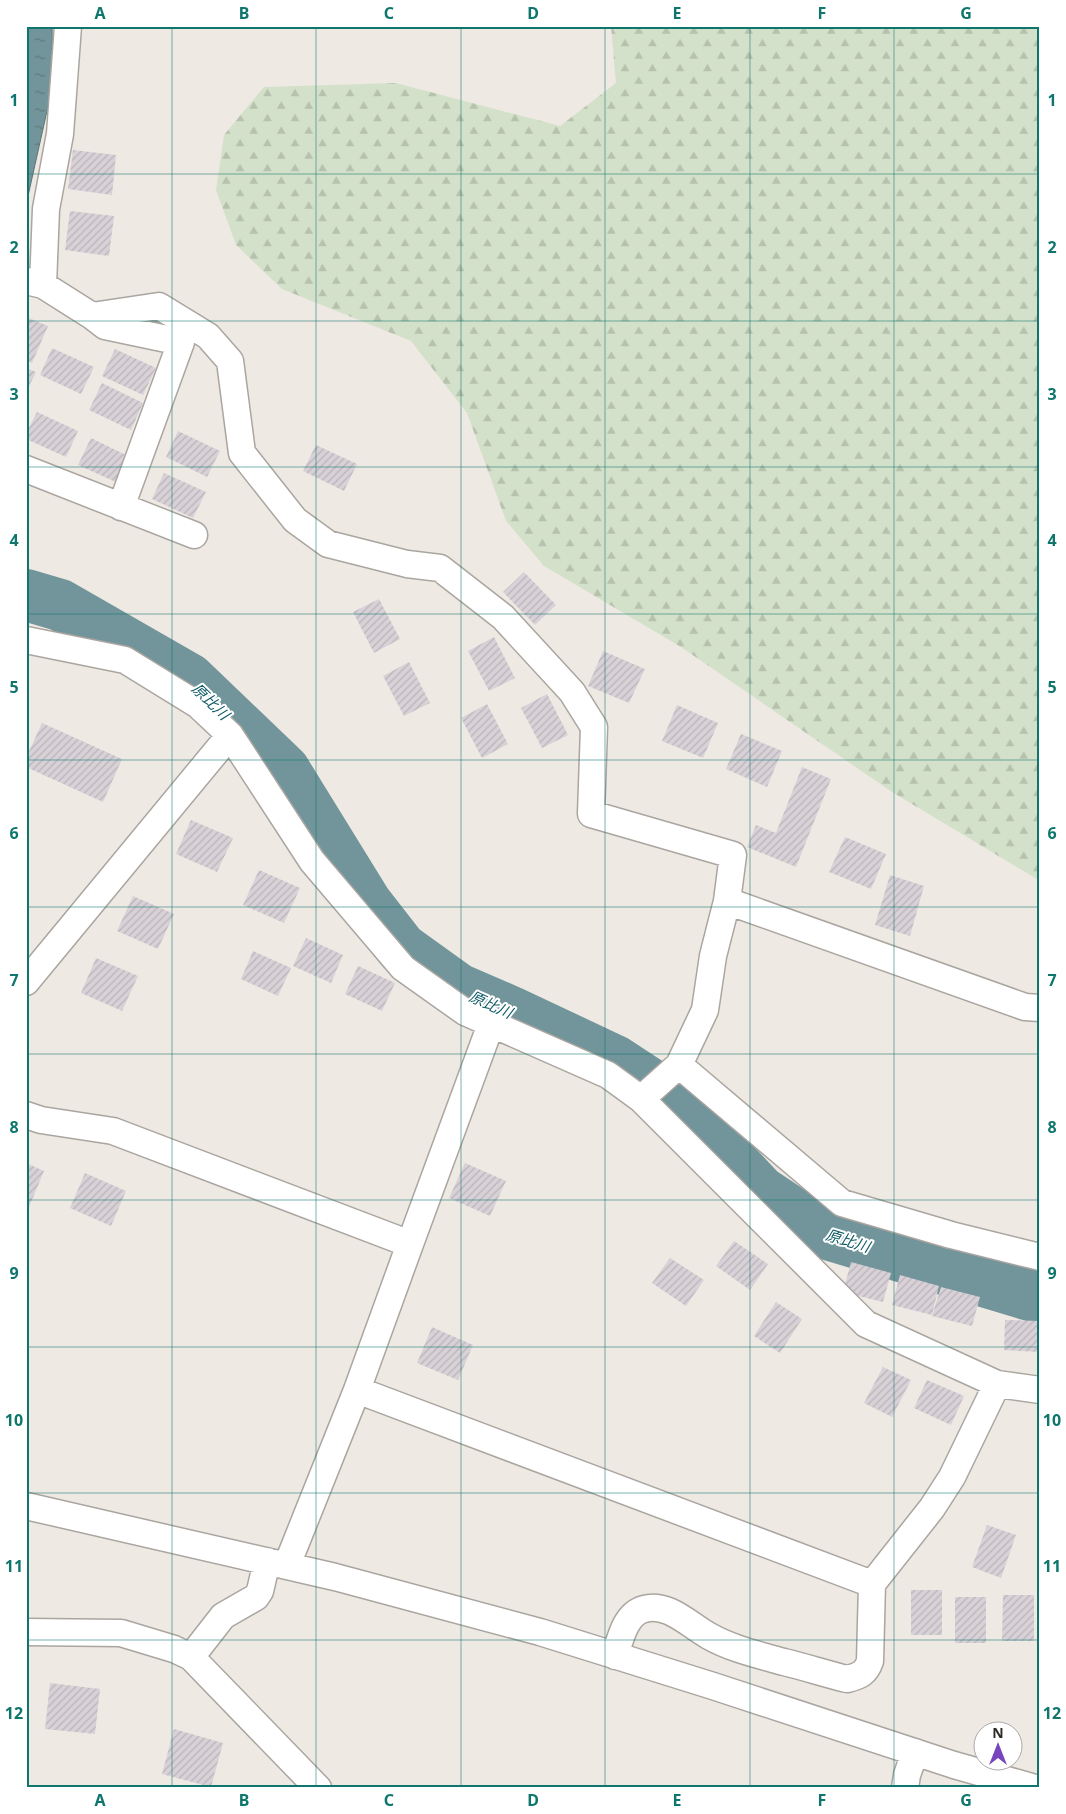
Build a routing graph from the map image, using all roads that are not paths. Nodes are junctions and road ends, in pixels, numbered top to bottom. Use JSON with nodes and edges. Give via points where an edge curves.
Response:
{"nodes":[{"id":1,"x":68,"y":26,"type":"edge"},
{"id":2,"x":32,"y":286,"type":"edge"},
{"id":3,"x":92,"y":316,"type":"junction"},
{"id":4,"x":26,"y":470,"type":"edge"},
{"id":5,"x":121,"y":507,"type":"junction"},
{"id":6,"x":194,"y":536,"type":"dead end"},
{"id":7,"x":26,"y":640,"type":"edge"},
{"id":8,"x":230,"y":734,"type":"junction"},
{"id":9,"x":727,"y":901,"type":"junction"},
{"id":10,"x":26,"y":982,"type":"edge"},
{"id":11,"x":1040,"y":1008,"type":"edge"},
{"id":12,"x":491,"y":1024,"type":"junction"},
{"id":13,"x":679,"y":1065,"type":"junction"},
{"id":14,"x":641,"y":1099,"type":"junction"},
{"id":15,"x":26,"y":1115,"type":"edge"},
{"id":16,"x":410,"y":1244,"type":"junction"},
{"id":17,"x":1040,"y":1257,"type":"edge"},
{"id":18,"x":997,"y":1384,"type":"junction"},
{"id":19,"x":358,"y":1390,"type":"junction"},
{"id":20,"x":1040,"y":1390,"type":"edge"},
{"id":21,"x":26,"y":1506,"type":"edge"},
{"id":22,"x":277,"y":1563,"type":"junction"},
{"id":23,"x":872,"y":1584,"type":"junction"},
{"id":24,"x":26,"y":1632,"type":"edge"},
{"id":25,"x":615,"y":1656,"type":"junction"},
{"id":26,"x":191,"y":1657,"type":"junction"},
{"id":27,"x":915,"y":1752,"type":"junction"},
{"id":28,"x":318,"y":1788,"type":"edge"},
{"id":29,"x":906,"y":1788,"type":"edge"},
{"id":30,"x":1035,"y":1788,"type":"edge"}],
"edges":[{"from":1,"to":2,"type":"street","via":[[60,134]]},
{"from":2,"to":3,"type":"street"},
{"from":3,"to":5,"type":"street","via":[[105,326],[181,342]]},
{"from":3,"to":9,"type":"street","via":[[159,306],[208,336],[230,361],[242,453],[295,520],[328,544],[407,564],[440,568],[503,617],[572,692],[594,727],[591,814],[733,855]]},
{"from":4,"to":5,"type":"street"},
{"from":5,"to":6,"type":"street"},
{"from":7,"to":8,"type":"street","via":[[125,660],[198,705]]},
{"from":8,"to":10,"type":"street"},
{"from":8,"to":12,"type":"street","via":[[312,861],[403,968],[465,1012]]},
{"from":9,"to":11,"type":"street","via":[[1025,1008]]},
{"from":9,"to":13,"type":"street","via":[[713,956],[705,1010]]},
{"from":12,"to":14,"type":"street","via":[[608,1075]]},
{"from":12,"to":16,"type":"street"},
{"from":13,"to":14,"type":"street"},
{"from":13,"to":17,"type":"street","via":[[842,1203]]},
{"from":14,"to":18,"type":"street","via":[[866,1324]]},
{"from":15,"to":16,"type":"street","via":[[113,1131]]},
{"from":16,"to":19,"type":"street"},
{"from":18,"to":20,"type":"street"},
{"from":18,"to":23,"type":"street","via":[[952,1476],[932,1508]]},
{"from":19,"to":22,"type":"street"},
{"from":19,"to":23,"type":"street"},
{"from":21,"to":22,"type":"street"},
{"from":22,"to":25,"type":"street","via":[[521,1627]]},
{"from":22,"to":26,"type":"street","via":[[256,1597],[223,1616]]},
{"from":23,"to":25,"type":"street","via":[[870,1660],[866,1671],[857,1677],[827,1674],[744,1651],[710,1637],[672,1612],[658,1608],[643,1609],[630,1618]]},
{"from":24,"to":26,"type":"street","via":[[121,1633]]},
{"from":25,"to":27,"type":"street"},
{"from":26,"to":28,"type":"street"},
{"from":27,"to":29,"type":"street"},
{"from":27,"to":30,"type":"street"}]}
